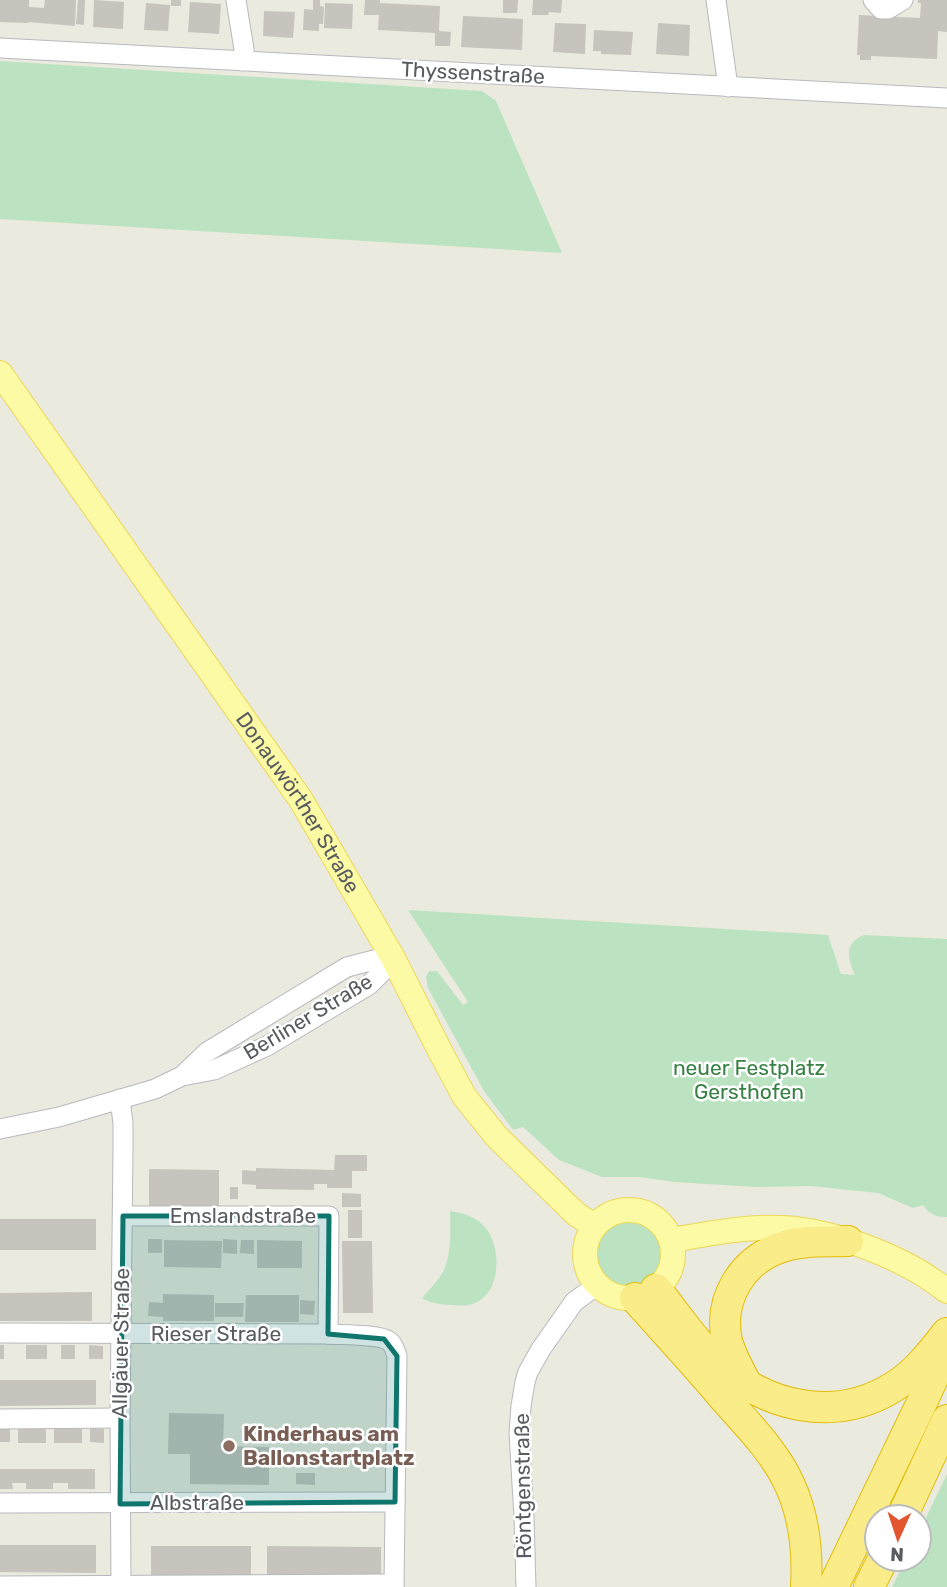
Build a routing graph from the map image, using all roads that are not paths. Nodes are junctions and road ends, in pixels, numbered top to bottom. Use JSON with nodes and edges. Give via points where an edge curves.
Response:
{"nodes":[{"id":1,"x":236,"y":0,"type":"edge"},
{"id":2,"x":716,"y":0,"type":"edge"},
{"id":3,"x":873,"y":0,"type":"edge"},
{"id":4,"x":903,"y":0,"type":"edge"},
{"id":5,"x":0,"y":48,"type":"edge"},
{"id":6,"x":243,"y":61,"type":"junction"},
{"id":7,"x":728,"y":86,"type":"junction"},
{"id":8,"x":947,"y":98,"type":"edge"},
{"id":9,"x":4,"y":387,"type":"edge"},
{"id":10,"x":393,"y":958,"type":"junction"},
{"id":11,"x":182,"y":1076,"type":"junction"},
{"id":12,"x":120,"y":1099,"type":"junction"},
{"id":13,"x":0,"y":1129,"type":"edge"},
{"id":14,"x":123,"y":1216,"type":"junction"},
{"id":15,"x":594,"y":1226,"type":"junction"},
{"id":16,"x":671,"y":1240,"type":"junction"},
{"id":17,"x":848,"y":1241,"type":"junction"},
{"id":18,"x":597,"y":1285,"type":"junction"},
{"id":19,"x":947,"y":1291,"type":"edge"},
{"id":20,"x":646,"y":1294,"type":"junction"},
{"id":21,"x":0,"y":1333,"type":"edge"},
{"id":22,"x":121,"y":1333,"type":"junction"},
{"id":23,"x":328,"y":1334,"type":"junction"},
{"id":24,"x":942,"y":1347,"type":"edge"},
{"id":25,"x":747,"y":1384,"type":"junction"},
{"id":26,"x":120,"y":1418,"type":"junction"},
{"id":27,"x":0,"y":1419,"type":"edge"},
{"id":28,"x":947,"y":1420,"type":"edge"},
{"id":29,"x":395,"y":1502,"type":"junction"},
{"id":30,"x":0,"y":1503,"type":"edge"},
{"id":31,"x":908,"y":1503,"type":"edge"},
{"id":32,"x":120,"y":1504,"type":"junction"},
{"id":33,"x":0,"y":1586,"type":"edge"},
{"id":34,"x":394,"y":1586,"type":"edge"},
{"id":35,"x":121,"y":1587,"type":"edge"},
{"id":36,"x":526,"y":1587,"type":"edge"},
{"id":37,"x":806,"y":1587,"type":"edge"},
{"id":38,"x":833,"y":1587,"type":"edge"}],
"edges":[{"from":1,"to":6,"type":"street"},
{"from":2,"to":7,"type":"street"},
{"from":3,"to":4,"type":"street","via":[[881,9],[888,9]]},
{"from":5,"to":6,"type":"street","name":"Thyssenstraße"},
{"from":6,"to":7,"type":"street","name":"Thyssenstraße"},
{"from":7,"to":8,"type":"street","name":"Thyssenstraße"},
{"from":9,"to":10,"type":"main road","name":"Donauwörther Straße","via":[[301,800]]},
{"from":10,"to":11,"type":"street","name":"Berliner Straße","via":[[347,967],[206,1052]]},
{"from":10,"to":11,"type":"street","name":"Berliner Straße","via":[[369,985],[289,1033],[214,1070]]},
{"from":10,"to":15,"type":"main road","name":"Donauwörther Straße","via":[[464,1096],[496,1136]]},
{"from":11,"to":12,"type":"street","name":"Berliner Straße"},
{"from":12,"to":13,"type":"street","name":"Berliner Straße"},
{"from":12,"to":14,"type":"street","name":"Allgäuer Straße"},
{"from":14,"to":22,"type":"street","name":"Allgäuer Straße"},
{"from":14,"to":23,"type":"street","name":"Emslandstraße","via":[[328,1216]]},
{"from":15,"to":16,"type":"main road","via":[[615,1212],[638,1210],[658,1221]]},
{"from":15,"to":18,"type":"main road","via":[[584,1253],[586,1268]]},
{"from":16,"to":17,"type":"main road","via":[[784,1228]]},
{"from":16,"to":20,"type":"main road","via":[[670,1271],[662,1284]]},
{"from":17,"to":19,"type":"main road","via":[[905,1264]]},
{"from":17,"to":25,"type":"highway","via":[[785,1246],[760,1257],[737,1279],[728,1299],[725,1326],[730,1351]]},
{"from":18,"to":20,"type":"main road","via":[[612,1296],[628,1299]]},
{"from":18,"to":36,"type":"street","name":"Röntgenstraße","via":[[574,1302],[541,1349],[525,1382],[519,1434]]},
{"from":20,"to":25,"type":"highway","via":[[713,1359]]},
{"from":20,"to":37,"type":"highway","via":[[779,1465],[802,1522]]},
{"from":21,"to":22,"type":"street","name":"Rieser Straße"},
{"from":22,"to":23,"type":"street","name":"Rieser Straße"},
{"from":22,"to":26,"type":"street","name":"Allgäuer Straße"},
{"from":23,"to":29,"type":"street","name":"Rieser Straße","via":[[379,1337],[395,1349]]},
{"from":24,"to":25,"type":"highway","via":[[882,1394],[850,1403],[799,1406]]},
{"from":24,"to":38,"type":"highway","via":[[924,1398]]},
{"from":26,"to":27,"type":"street"},
{"from":26,"to":32,"type":"street","name":"Allgäuer Straße"},
{"from":28,"to":31,"type":"highway"},
{"from":29,"to":32,"type":"street","name":"Albstraße"},
{"from":29,"to":34,"type":"street"},
{"from":30,"to":32,"type":"street","name":"Albstraße"},
{"from":32,"to":35,"type":"street","name":"Allgäuer Straße"},
{"from":33,"to":35,"type":"street"},
{"from":34,"to":35,"type":"street"}]}
